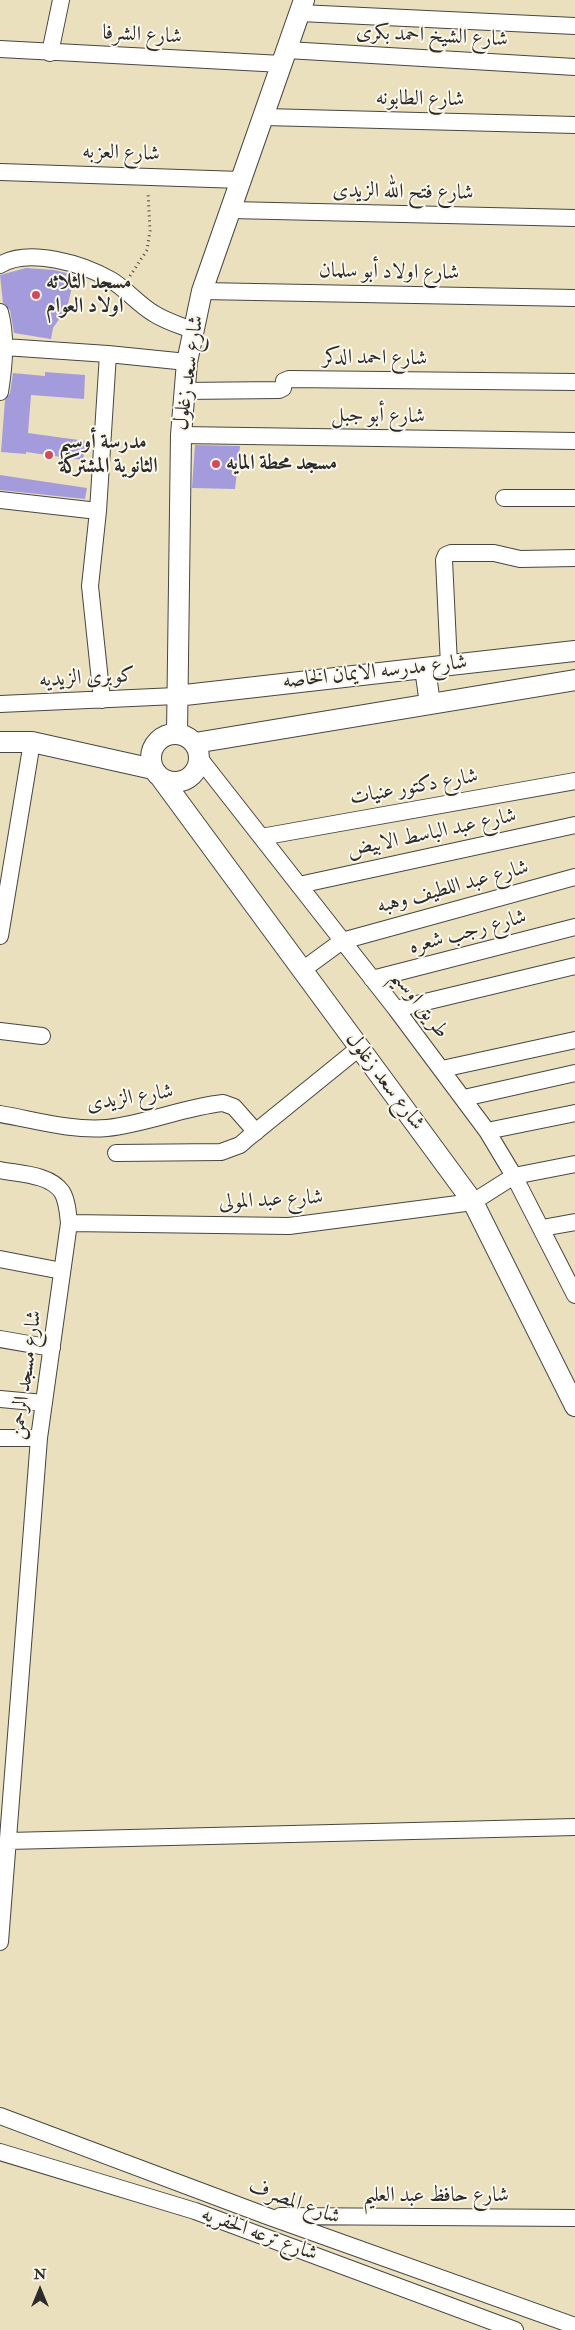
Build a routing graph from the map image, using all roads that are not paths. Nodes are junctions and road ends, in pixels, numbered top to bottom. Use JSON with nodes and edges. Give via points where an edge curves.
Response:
{"nodes":[{"id":1,"x":61,"y":0,"type":"edge"},
{"id":2,"x":302,"y":6,"type":"edge"},
{"id":3,"x":575,"y":26,"type":"edge"},
{"id":4,"x":0,"y":49,"type":"edge"},
{"id":5,"x":50,"y":53,"type":"junction"},
{"id":6,"x":285,"y":57,"type":"junction"},
{"id":7,"x":575,"y":67,"type":"edge"},
{"id":8,"x":264,"y":118,"type":"junction"},
{"id":9,"x":575,"y":125,"type":"edge"},
{"id":10,"x":0,"y":172,"type":"edge"},
{"id":11,"x":241,"y":180,"type":"junction"},
{"id":12,"x":231,"y":210,"type":"junction"},
{"id":13,"x":575,"y":218,"type":"edge"},
{"id":14,"x":0,"y":265,"type":"edge"},
{"id":15,"x":202,"y":291,"type":"junction"},
{"id":16,"x":575,"y":298,"type":"edge"},
{"id":17,"x":0,"y":312,"type":"edge"},
{"id":18,"x":192,"y":330,"type":"junction"},
{"id":19,"x":4,"y":347,"type":"junction"},
{"id":20,"x":108,"y":354,"type":"junction"},
{"id":21,"x":186,"y":362,"type":"junction"},
{"id":22,"x":2,"y":365,"type":"edge"},
{"id":23,"x":575,"y":382,"type":"edge"},
{"id":24,"x":183,"y":391,"type":"junction"},
{"id":25,"x":0,"y":392,"type":"edge"},
{"id":26,"x":180,"y":435,"type":"junction"},
{"id":27,"x":575,"y":441,"type":"edge"},
{"id":28,"x":504,"y":498,"type":"dead end"},
{"id":29,"x":575,"y":498,"type":"edge"},
{"id":30,"x":0,"y":500,"type":"edge"},
{"id":31,"x":98,"y":511,"type":"junction"},
{"id":32,"x":575,"y":558,"type":"edge"},
{"id":33,"x":575,"y":650,"type":"edge"},
{"id":34,"x":450,"y":665,"type":"junction"},
{"id":35,"x":425,"y":668,"type":"junction"},
{"id":36,"x":575,"y":680,"type":"edge"},
{"id":37,"x":176,"y":696,"type":"junction"},
{"id":38,"x":102,"y":700,"type":"junction"},
{"id":39,"x":0,"y":704,"type":"edge"},
{"id":40,"x":430,"y":704,"type":"junction"},
{"id":41,"x":177,"y":733,"type":"junction"},
{"id":42,"x":0,"y":742,"type":"edge"},
{"id":43,"x":32,"y":742,"type":"junction"},
{"id":44,"x":197,"y":751,"type":"junction"},
{"id":45,"x":157,"y":774,"type":"junction"},
{"id":46,"x":575,"y":781,"type":"edge"},
{"id":47,"x":575,"y":825,"type":"edge"},
{"id":48,"x":261,"y":837,"type":"junction"},
{"id":49,"x":575,"y":877,"type":"edge"},
{"id":50,"x":299,"y":885,"type":"junction"},
{"id":51,"x":575,"y":927,"type":"edge"},
{"id":52,"x":0,"y":936,"type":"edge"},
{"id":53,"x":342,"y":940,"type":"junction"},
{"id":54,"x":575,"y":966,"type":"edge"},
{"id":55,"x":301,"y":971,"type":"junction"},
{"id":56,"x":372,"y":979,"type":"junction"},
{"id":57,"x":396,"y":1009,"type":"junction"},
{"id":58,"x":0,"y":1031,"type":"edge"},
{"id":59,"x":42,"y":1036,"type":"dead end"},
{"id":60,"x":575,"y":1040,"type":"edge"},
{"id":61,"x":359,"y":1048,"type":"junction"},
{"id":62,"x":442,"y":1069,"type":"junction"},
{"id":63,"x":575,"y":1073,"type":"edge"},
{"id":64,"x":464,"y":1098,"type":"junction"},
{"id":65,"x":575,"y":1113,"type":"edge"},
{"id":66,"x":0,"y":1114,"type":"edge"},
{"id":67,"x":487,"y":1131,"type":"junction"},
{"id":68,"x":256,"y":1132,"type":"junction"},
{"id":69,"x":116,"y":1153,"type":"dead end"},
{"id":70,"x":575,"y":1164,"type":"edge"},
{"id":71,"x":0,"y":1170,"type":"edge"},
{"id":72,"x":514,"y":1176,"type":"junction"},
{"id":73,"x":473,"y":1202,"type":"junction"},
{"id":74,"x":575,"y":1222,"type":"edge"},
{"id":75,"x":69,"y":1223,"type":"junction"},
{"id":76,"x":542,"y":1228,"type":"junction"},
{"id":77,"x":0,"y":1259,"type":"edge"},
{"id":78,"x":62,"y":1272,"type":"junction"},
{"id":79,"x":575,"y":1295,"type":"edge"},
{"id":80,"x":0,"y":1339,"type":"edge"},
{"id":81,"x":52,"y":1348,"type":"junction"},
{"id":82,"x":0,"y":1399,"type":"edge"},
{"id":83,"x":44,"y":1403,"type":"junction"},
{"id":84,"x":575,"y":1406,"type":"edge"},
{"id":85,"x":0,"y":1438,"type":"edge"},
{"id":86,"x":39,"y":1438,"type":"junction"},
{"id":87,"x":575,"y":1827,"type":"edge"},
{"id":88,"x":8,"y":1841,"type":"junction"},
{"id":89,"x":0,"y":1942,"type":"edge"},
{"id":90,"x":0,"y":2116,"type":"edge"},
{"id":91,"x":0,"y":2152,"type":"edge"},
{"id":92,"x":267,"y":2216,"type":"junction"},
{"id":93,"x":575,"y":2218,"type":"edge"},
{"id":94,"x":575,"y":2326,"type":"edge"},
{"id":95,"x":515,"y":2330,"type":"edge"}],
"edges":[{"from":1,"to":5,"type":"street"},
{"from":2,"to":3,"type":"street"},
{"from":2,"to":6,"type":"street","name":"شارع سعد زغلول"},
{"from":4,"to":5,"type":"street","name":"شارع الشرفا"},
{"from":5,"to":6,"type":"street","name":"شارع الشرفا"},
{"from":6,"to":7,"type":"street","name":"شارع الشيخ احمد بكرى"},
{"from":6,"to":8,"type":"street","name":"شارع سعد زغلول"},
{"from":8,"to":9,"type":"street","name":"شارع الطابونه"},
{"from":8,"to":11,"type":"street","name":"شارع سعد زغلول"},
{"from":10,"to":11,"type":"street","name":"شارع العزبه"},
{"from":11,"to":12,"type":"street","name":"شارع سعد زغلول"},
{"from":12,"to":13,"type":"street","name":"شارع فتح الله الزيدى"},
{"from":12,"to":15,"type":"street","name":"شارع سعد زغلول"},
{"from":14,"to":18,"type":"street","via":[[8,260],[34,257],[86,268],[110,280],[153,313]]},
{"from":15,"to":16,"type":"street","name":"شارع اولاد أبو سلمان"},
{"from":15,"to":18,"type":"street","name":"شارع سعد زغلول"},
{"from":17,"to":19,"type":"street"},
{"from":18,"to":21,"type":"street","name":"شارع سعد زغلول"},
{"from":19,"to":20,"type":"street"},
{"from":19,"to":22,"type":"street"},
{"from":20,"to":21,"type":"street"},
{"from":20,"to":31,"type":"street"},
{"from":21,"to":24,"type":"street","name":"شارع سعد زغلول"},
{"from":22,"to":25,"type":"street"},
{"from":23,"to":24,"type":"street","name":"شارع احمد الدكر","via":[[289,379],[279,390]]},
{"from":24,"to":26,"type":"street","name":"شارع سعد زغلول"},
{"from":26,"to":27,"type":"street","name":"شارع أبو جبل"},
{"from":26,"to":37,"type":"street","name":"شارع سعد زغلول"},
{"from":28,"to":29,"type":"street"},
{"from":30,"to":31,"type":"street"},
{"from":31,"to":38,"type":"street","via":[[90,586]]},
{"from":32,"to":34,"type":"street","via":[[520,559],[494,553],[451,553],[446,556]]},
{"from":33,"to":34,"type":"street","name":"شارع مدرسه الايمان الخاصه"},
{"from":34,"to":35,"type":"street","name":"شارع مدرسه الايمان الخاصه"},
{"from":35,"to":37,"type":"street","name":"شارع مدرسه الايمان الخاصه"},
{"from":35,"to":40,"type":"street"},
{"from":36,"to":40,"type":"street","name":"شارع مدرسه الايمان الخاصه"},
{"from":37,"to":38,"type":"street","name":"كوبرى الزيديه"},
{"from":37,"to":41,"type":"street","name":"شارع سعد زغلول"},
{"from":38,"to":39,"type":"street","name":"كوبرى الزيديه"},
{"from":40,"to":44,"type":"street","name":"شارع مدرسه الايمان الخاصه"},
{"from":41,"to":44,"type":"street","via":[[190,738]]},
{"from":41,"to":45,"type":"street","via":[[162,736],[153,748],[150,755]]},
{"from":42,"to":43,"type":"street"},
{"from":43,"to":45,"type":"street"},
{"from":43,"to":52,"type":"street"},
{"from":44,"to":45,"type":"street","via":[[197,769],[188,779],[174,782]]},
{"from":44,"to":48,"type":"street","name":"طريق اوسيم"},
{"from":45,"to":55,"type":"street","name":"شارع سعد زغلول"},
{"from":46,"to":48,"type":"street","name":"شارع دكتور عنيات"},
{"from":47,"to":50,"type":"street","name":"شارع عبد الباسط الابيض"},
{"from":48,"to":50,"type":"street","name":"طريق اوسيم"},
{"from":49,"to":53,"type":"street","name":"شارع عبد اللطيف وهبه"},
{"from":50,"to":53,"type":"street","name":"طريق اوسيم"},
{"from":51,"to":56,"type":"street","name":"شارع رجب شعره"},
{"from":53,"to":55,"type":"street"},
{"from":53,"to":56,"type":"street","name":"طريق اوسيم"},
{"from":54,"to":57,"type":"street"},
{"from":55,"to":61,"type":"street","name":"شارع سعد زغلول"},
{"from":56,"to":57,"type":"street","name":"طريق اوسيم"},
{"from":57,"to":62,"type":"street","name":"طريق اوسيم"},
{"from":58,"to":59,"type":"street"},
{"from":60,"to":62,"type":"street"},
{"from":61,"to":68,"type":"street"},
{"from":61,"to":73,"type":"street","name":"شارع سعد زغلول"},
{"from":62,"to":64,"type":"street","name":"طريق اوسيم"},
{"from":63,"to":64,"type":"street"},
{"from":64,"to":67,"type":"street","name":"طريق اوسيم"},
{"from":65,"to":67,"type":"street"},
{"from":66,"to":68,"type":"street","name":"شارع الزيدى","via":[[90,1129],[224,1103],[234,1108]]},
{"from":67,"to":72,"type":"street","name":"طريق اوسيم"},
{"from":68,"to":69,"type":"street","via":[[240,1145],[221,1152]]},
{"from":70,"to":72,"type":"street"},
{"from":71,"to":75,"type":"street","name":"شارع مسجد الرحمن","via":[[56,1185],[63,1193]]},
{"from":72,"to":73,"type":"street"},
{"from":72,"to":76,"type":"street","name":"طريق اوسيم"},
{"from":73,"to":75,"type":"street","name":"شارع عبد المولى","via":[[277,1227]]},
{"from":73,"to":84,"type":"street","name":"شارع سعد زغلول"},
{"from":74,"to":76,"type":"street"},
{"from":75,"to":78,"type":"street","name":"شارع مسجد الرحمن"},
{"from":76,"to":79,"type":"street","name":"طريق اوسيم"},
{"from":77,"to":78,"type":"street"},
{"from":78,"to":81,"type":"street","name":"شارع مسجد الرحمن"},
{"from":80,"to":81,"type":"street"},
{"from":81,"to":83,"type":"street","name":"شارع مسجد الرحمن"},
{"from":82,"to":83,"type":"street"},
{"from":83,"to":86,"type":"street","name":"شارع مسجد الرحمن"},
{"from":85,"to":86,"type":"street"},
{"from":86,"to":88,"type":"street","name":"شارع مسجد الرحمن"},
{"from":87,"to":88,"type":"street"},
{"from":88,"to":89,"type":"street","name":"شارع مسجد الرحمن"},
{"from":90,"to":92,"type":"street","name":"شارع المصرف"},
{"from":91,"to":95,"type":"street","name":"شارع ترعه الحفريه","via":[[195,2212]]},
{"from":92,"to":93,"type":"street","name":"شارع حافظ عبد العليم"},
{"from":92,"to":94,"type":"street","name":"شارع المصرف"}]}
